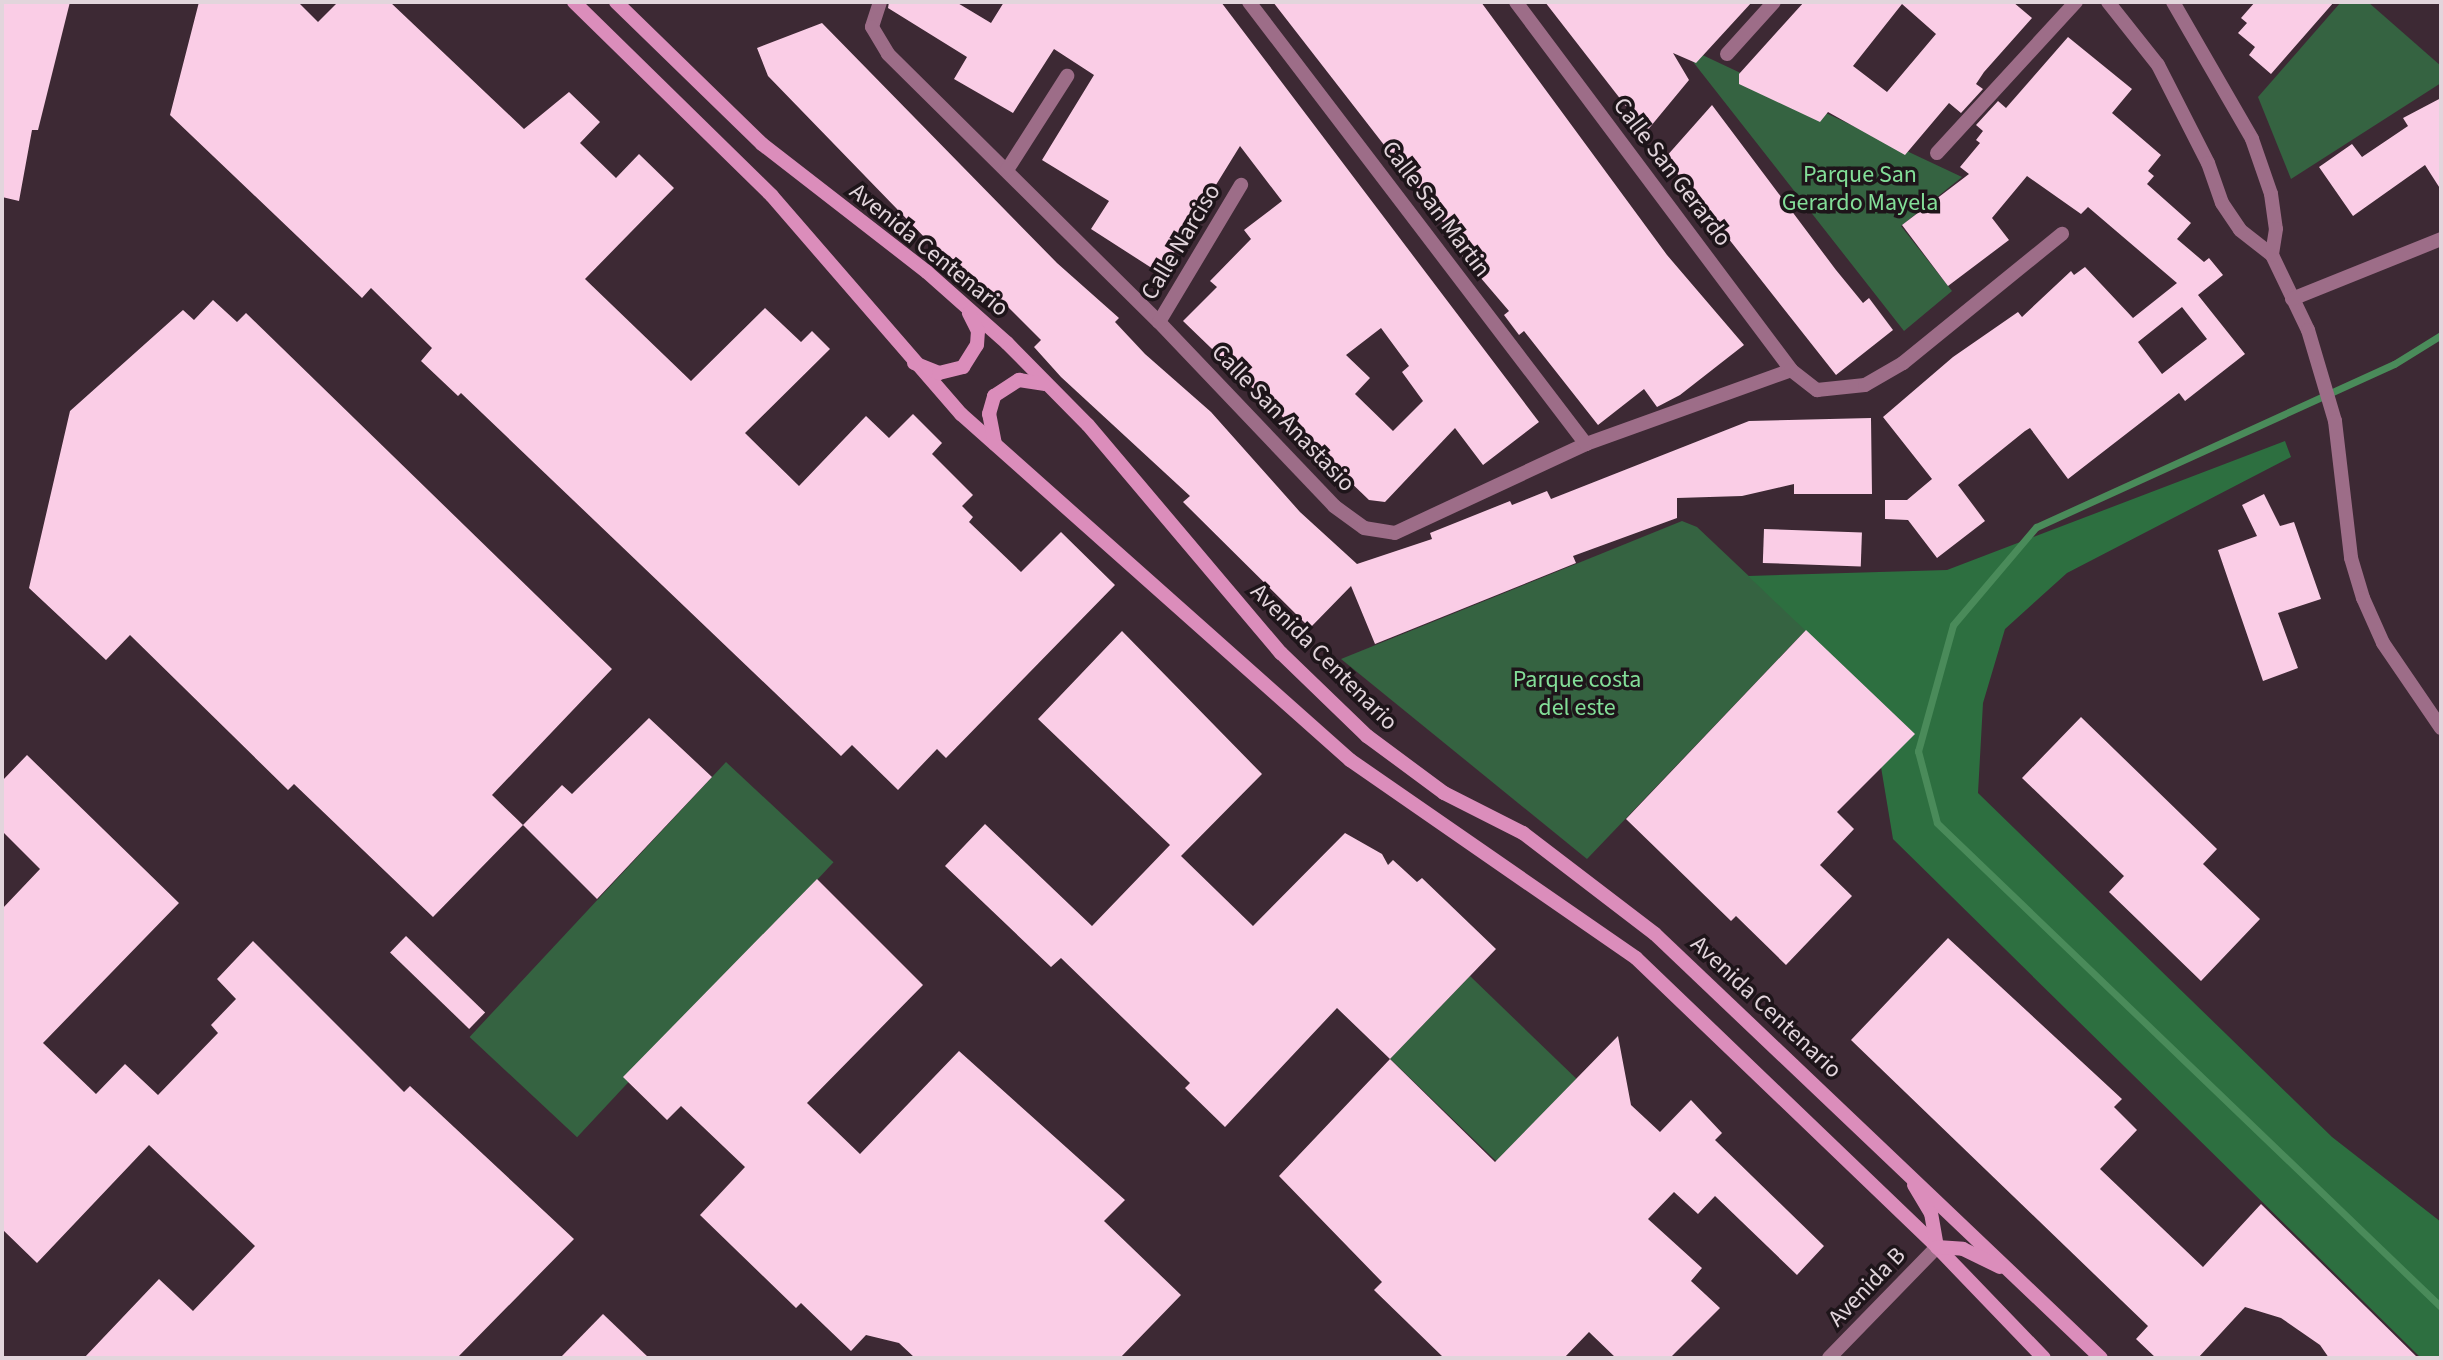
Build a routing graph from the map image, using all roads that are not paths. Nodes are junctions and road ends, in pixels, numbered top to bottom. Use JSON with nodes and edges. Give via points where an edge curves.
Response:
{"nodes":[{"id":1,"x":574,"y":2,"type":"edge"},
{"id":2,"x":615,"y":2,"type":"edge"},
{"id":3,"x":880,"y":2,"type":"edge"},
{"id":4,"x":1249,"y":2,"type":"edge"},
{"id":5,"x":1516,"y":2,"type":"edge"},
{"id":6,"x":1774,"y":2,"type":"edge"},
{"id":7,"x":2076,"y":2,"type":"edge"},
{"id":8,"x":2108,"y":2,"type":"edge"},
{"id":9,"x":2173,"y":2,"type":"edge"},
{"id":10,"x":1727,"y":54,"type":"dead end"},
{"id":11,"x":1067,"y":76,"type":"dead end"},
{"id":12,"x":1937,"y":153,"type":"dead end"},
{"id":13,"x":1007,"y":170,"type":"junction"},
{"id":14,"x":1241,"y":185,"type":"dead end"},
{"id":15,"x":2062,"y":234,"type":"dead end"},
{"id":16,"x":2441,"y":239,"type":"edge"},
{"id":17,"x":2272,"y":254,"type":"junction"},
{"id":18,"x":2292,"y":299,"type":"junction"},
{"id":19,"x":967,"y":307,"type":"junction"},
{"id":20,"x":1159,"y":322,"type":"junction"},
{"id":21,"x":913,"y":362,"type":"junction"},
{"id":22,"x":1791,"y":370,"type":"junction"},
{"id":23,"x":1046,"y":384,"type":"junction"},
{"id":24,"x":995,"y":444,"type":"junction"},
{"id":25,"x":1586,"y":444,"type":"junction"},
{"id":26,"x":2441,"y":728,"type":"edge"},
{"id":27,"x":1905,"y":1169,"type":"junction"},
{"id":28,"x":1937,"y":1247,"type":"junction"},
{"id":29,"x":2021,"y":1280,"type":"junction"},
{"id":30,"x":1829,"y":1358,"type":"edge"},
{"id":31,"x":2044,"y":1358,"type":"edge"},
{"id":32,"x":2101,"y":1358,"type":"edge"}],
"edges":[{"from":1,"to":21,"type":"main road","via":[[772,197]]},
{"from":2,"to":19,"type":"main road","name":"Avenida Centenario","via":[[762,144]]},
{"from":3,"to":13,"type":"street","name":"Calle San Anastasio","via":[[872,27],[888,54]]},
{"from":4,"to":25,"type":"street","name":"Calle San Martin"},
{"from":5,"to":22,"type":"street","name":"Calle San Gerardo"},
{"from":6,"to":10,"type":"street"},
{"from":7,"to":12,"type":"street"},
{"from":8,"to":17,"type":"street","via":[[2158,65],[2208,163],[2222,203],[2241,230]]},
{"from":9,"to":17,"type":"street","via":[[2252,139],[2271,194],[2276,229]]},
{"from":11,"to":13,"type":"street"},
{"from":13,"to":20,"type":"street","name":"Calle San Anastasio"},
{"from":14,"to":20,"type":"street","name":"Calle Narciso"},
{"from":15,"to":22,"type":"street","name":"Calle San Gerardo","via":[[1903,363],[1865,385],[1817,390]]},
{"from":16,"to":18,"type":"street"},
{"from":17,"to":18,"type":"street"},
{"from":18,"to":26,"type":"street","via":[[2308,330],[2335,421],[2351,558],[2363,598],[2383,643]]},
{"from":19,"to":21,"type":"main road","via":[[978,331],[971,359],[954,372]]},
{"from":19,"to":23,"type":"main road","name":"Avenida Centenario"},
{"from":20,"to":25,"type":"street","name":"Calle San Anastasio","via":[[1334,506],[1364,528],[1395,533]]},
{"from":21,"to":24,"type":"main road"},
{"from":22,"to":25,"type":"street","name":"Calle San Anastasio"},
{"from":23,"to":24,"type":"main road","via":[[1019,380],[994,397],[989,414]]},
{"from":23,"to":27,"type":"main road","name":"Avenida Centenario","via":[[1135,479],[1280,653],[1367,736],[1444,793],[1523,834],[1655,934]]},
{"from":24,"to":28,"type":"main road","via":[[1350,760],[1636,958]]},
{"from":27,"to":28,"type":"main road","via":[[1931,1213]]},
{"from":27,"to":29,"type":"main road","name":"Avenida Centenario"},
{"from":28,"to":29,"type":"main road","via":[[1963,1249]]},
{"from":28,"to":30,"type":"street","name":"Avenida B"},
{"from":28,"to":31,"type":"main road"},
{"from":29,"to":32,"type":"main road","name":"Avenida Centenario"}]}
